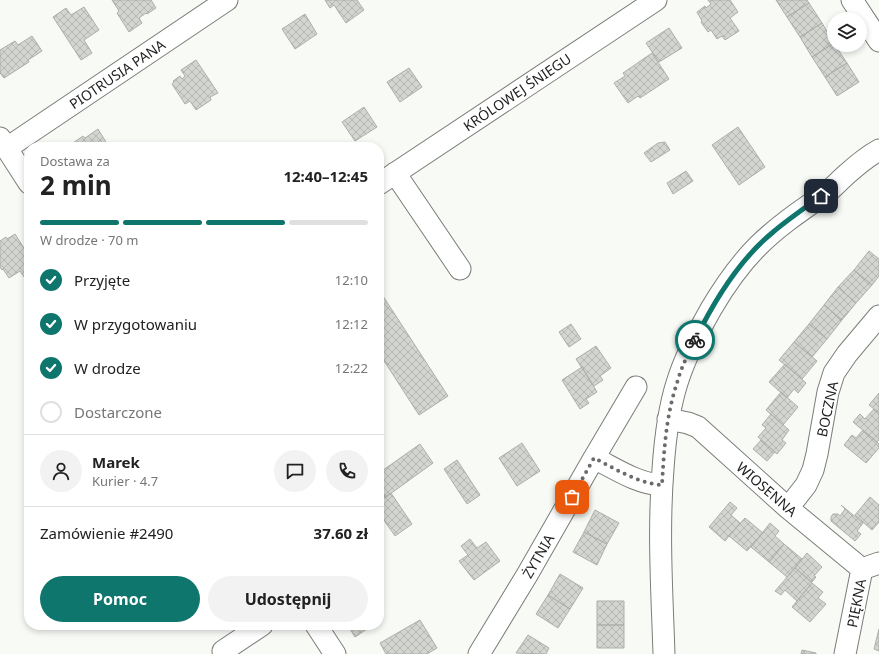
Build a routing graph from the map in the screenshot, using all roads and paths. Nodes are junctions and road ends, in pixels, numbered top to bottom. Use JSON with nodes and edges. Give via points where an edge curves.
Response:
{"nodes":[{"id":1,"x":227,"y":0,"type":"edge"},
{"id":2,"x":656,"y":0,"type":"edge"},
{"id":3,"x":852,"y":0,"type":"edge"},
{"id":4,"x":879,"y":41,"type":"edge"},
{"id":5,"x":3,"y":143,"type":"edge"},
{"id":6,"x":879,"y":150,"type":"edge"},
{"id":7,"x":879,"y":167,"type":"edge"},
{"id":8,"x":24,"y":175,"type":"edge"},
{"id":9,"x":387,"y":178,"type":"edge"},
{"id":10,"x":831,"y":189,"type":"junction"},
{"id":11,"x":460,"y":269,"type":"dead end"},
{"id":12,"x":879,"y":316,"type":"edge"},
{"id":13,"x":636,"y":387,"type":"dead end"},
{"id":14,"x":668,"y":419,"type":"junction"},
{"id":15,"x":594,"y":458,"type":"junction"},
{"id":16,"x":662,"y":485,"type":"junction"},
{"id":17,"x":788,"y":508,"type":"junction"},
{"id":18,"x":871,"y":566,"type":"edge"},
{"id":19,"x":254,"y":630,"type":"edge"},
{"id":20,"x":319,"y":630,"type":"edge"},
{"id":21,"x":223,"y":651,"type":"dead end"},
{"id":22,"x":335,"y":654,"type":"edge"},
{"id":23,"x":479,"y":654,"type":"edge"},
{"id":24,"x":664,"y":654,"type":"edge"},
{"id":25,"x":845,"y":654,"type":"edge"}],
"edges":[{"from":1,"to":5,"type":"street","name":"PIOTRUSIA PANA"},
{"from":2,"to":9,"type":"street","name":"KRÓLOWEJ ŚNIEGU"},
{"from":3,"to":4,"type":"street"},
{"from":5,"to":8,"type":"street"},
{"from":6,"to":10,"type":"street","via":[[848,172]]},
{"from":7,"to":10,"type":"street","via":[[854,181]]},
{"from":9,"to":11,"type":"street"},
{"from":10,"to":14,"type":"street","via":[[771,233],[745,260],[722,291],[682,367]]},
{"from":12,"to":17,"type":"street","name":"BOCZNA","via":[[834,373],[813,470],[802,491]]},
{"from":13,"to":15,"type":"street","name":"ŻYTNIA"},
{"from":14,"to":16,"type":"street"},
{"from":14,"to":17,"type":"street","name":"WIOSENNA","via":[[698,427]]},
{"from":15,"to":16,"type":"street","via":[[634,478]]},
{"from":15,"to":23,"type":"street","name":"ŻYTNIA"},
{"from":16,"to":24,"type":"street","via":[[660,525]]},
{"from":17,"to":18,"type":"street","name":"WIOSENNA"},
{"from":18,"to":25,"type":"street","name":"PIĘKNA"},
{"from":19,"to":21,"type":"street"},
{"from":20,"to":22,"type":"street"}]}
